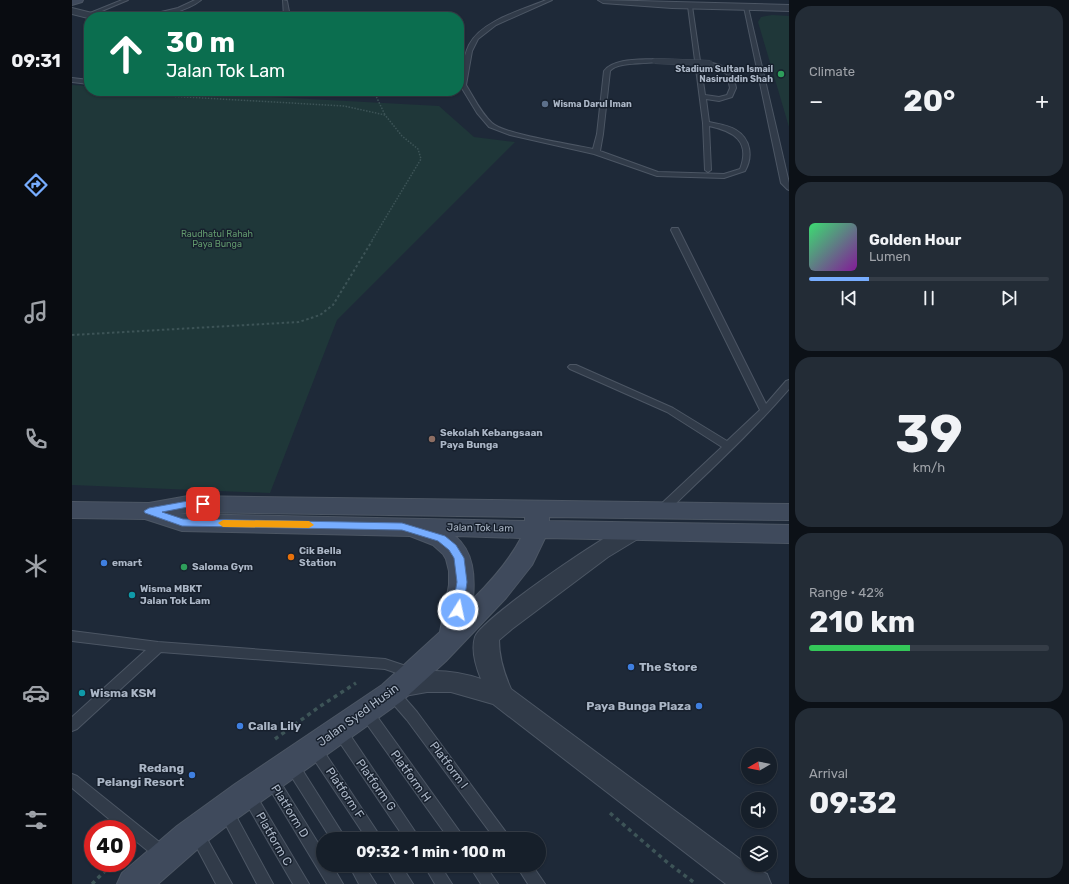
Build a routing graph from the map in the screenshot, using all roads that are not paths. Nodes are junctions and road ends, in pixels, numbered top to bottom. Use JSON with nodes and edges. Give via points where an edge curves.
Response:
{"nodes":[{"id":1,"x":78,"y":0,"type":"edge"},
{"id":2,"x":126,"y":0,"type":"edge"},
{"id":3,"x":199,"y":0,"type":"edge"},
{"id":4,"x":550,"y":0,"type":"edge"},
{"id":5,"x":603,"y":0,"type":"edge"},
{"id":6,"x":285,"y":1,"type":"edge"},
{"id":7,"x":690,"y":6,"type":"junction"},
{"id":8,"x":746,"y":7,"type":"junction"},
{"id":9,"x":789,"y":8,"type":"edge"},
{"id":10,"x":73,"y":10,"type":"edge"},
{"id":11,"x":101,"y":12,"type":"edge"},
{"id":12,"x":166,"y":12,"type":"edge"},
{"id":13,"x":286,"y":12,"type":"edge"},
{"id":14,"x":84,"y":13,"type":"edge"},
{"id":15,"x":72,"y":80,"type":"edge"},
{"id":16,"x":84,"y":81,"type":"edge"},
{"id":17,"x":464,"y":81,"type":"edge"},
{"id":18,"x":464,"y":87,"type":"edge"},
{"id":19,"x":703,"y":97,"type":"junction"},
{"id":20,"x":706,"y":123,"type":"junction"},
{"id":21,"x":596,"y":152,"type":"junction"},
{"id":22,"x":708,"y":170,"type":"dead end"},
{"id":23,"x":789,"y":188,"type":"edge"},
{"id":24,"x":675,"y":230,"type":"dead end"},
{"id":25,"x":573,"y":367,"type":"dead end"},
{"id":26,"x":789,"y":383,"type":"edge"},
{"id":27,"x":765,"y":412,"type":"junction"},
{"id":28,"x":729,"y":447,"type":"junction"},
{"id":29,"x":663,"y":509,"type":"junction"},
{"id":30,"x":72,"y":510,"type":"edge"},
{"id":31,"x":149,"y":511,"type":"junction"},
{"id":32,"x":789,"y":512,"type":"edge"},
{"id":33,"x":537,"y":519,"type":"junction"},
{"id":34,"x":402,"y":527,"type":"junction"},
{"id":35,"x":633,"y":531,"type":"junction"},
{"id":36,"x":789,"y":534,"type":"edge"},
{"id":37,"x":72,"y":636,"type":"edge"},
{"id":38,"x":452,"y":637,"type":"junction"},
{"id":39,"x":158,"y":647,"type":"junction"},
{"id":40,"x":401,"y":684,"type":"junction"},
{"id":41,"x":502,"y":696,"type":"junction"},
{"id":42,"x":366,"y":712,"type":"junction"},
{"id":43,"x":72,"y":725,"type":"edge"},
{"id":44,"x":339,"y":730,"type":"junction"},
{"id":45,"x":269,"y":778,"type":"junction"},
{"id":46,"x":72,"y":780,"type":"edge"},
{"id":47,"x":195,"y":830,"type":"junction"},
{"id":48,"x":331,"y":832,"type":"edge"},
{"id":49,"x":363,"y":832,"type":"edge"},
{"id":50,"x":408,"y":832,"type":"edge"},
{"id":51,"x":453,"y":832,"type":"edge"},
{"id":52,"x":499,"y":832,"type":"edge"},
{"id":53,"x":316,"y":853,"type":"edge"},
{"id":54,"x":328,"y":872,"type":"edge"},
{"id":55,"x":360,"y":872,"type":"edge"},
{"id":56,"x":397,"y":872,"type":"edge"},
{"id":57,"x":436,"y":872,"type":"edge"},
{"id":58,"x":481,"y":872,"type":"edge"},
{"id":59,"x":528,"y":872,"type":"edge"},
{"id":60,"x":149,"y":873,"type":"edge"},
{"id":61,"x":224,"y":884,"type":"edge"},
{"id":62,"x":265,"y":884,"type":"edge"},
{"id":63,"x":301,"y":884,"type":"edge"},
{"id":64,"x":335,"y":884,"type":"edge"},
{"id":65,"x":368,"y":884,"type":"edge"},
{"id":66,"x":405,"y":884,"type":"edge"},
{"id":67,"x":444,"y":884,"type":"edge"},
{"id":68,"x":490,"y":884,"type":"edge"},
{"id":69,"x":537,"y":884,"type":"edge"},
{"id":70,"x":756,"y":884,"type":"edge"}],
"edges":[{"from":1,"to":10,"type":"street"},
{"from":2,"to":11,"type":"lane"},
{"from":3,"to":12,"type":"lane"},
{"from":4,"to":17,"type":"lane","via":[[493,25],[481,33],[472,45]]},
{"from":5,"to":7,"type":"street"},
{"from":6,"to":13,"type":"lane"},
{"from":7,"to":8,"type":"street"},
{"from":7,"to":19,"type":"lane"},
{"from":8,"to":9,"type":"street"},
{"from":8,"to":23,"type":"lane"},
{"from":10,"to":14,"type":"street"},
{"from":15,"to":16,"type":"lane"},
{"from":18,"to":21,"type":"lane","via":[[480,114],[491,126],[512,134]]},
{"from":19,"to":20,"type":"lane"},
{"from":19,"to":21,"type":"lane","bridge":true,"via":[[719,99],[730,96],[733,88],[730,73],[710,63],[655,61],[610,67],[607,71]]},
{"from":20,"to":21,"type":"lane","via":[[733,130],[742,137],[747,160],[742,170],[724,176],[657,174]]},
{"from":20,"to":22,"type":"lane"},
{"from":24,"to":27,"type":"lane"},
{"from":25,"to":28,"type":"lane","via":[[670,410]]},
{"from":26,"to":27,"type":"lane"},
{"from":27,"to":28,"type":"lane"},
{"from":28,"to":29,"type":"lane"},
{"from":29,"to":32,"type":"street","name":"Jalan Tok Lam"},
{"from":29,"to":33,"type":"street","name":"Jalan Tok Lam"},
{"from":30,"to":31,"type":"street","name":"Jalan Tok Lam"},
{"from":31,"to":33,"type":"street","name":"Jalan Tok Lam","via":[[188,504]]},
{"from":31,"to":34,"type":"street","name":"Jalan Tok Lam","via":[[182,523]]},
{"from":33,"to":34,"type":"street","name":"Jalan Tok Lam"},
{"from":33,"to":35,"type":"street","name":"Jalan Tok Lam"},
{"from":33,"to":38,"type":"street","name":"Jalan Syed Husin","via":[[523,559],[498,591]]},
{"from":34,"to":38,"type":"street","via":[[442,539],[459,558],[461,597]]},
{"from":35,"to":36,"type":"street","name":"Jalan Tok Lam"},
{"from":35,"to":41,"type":"street","via":[[588,560],[503,622],[487,637],[486,654],[489,669]]},
{"from":37,"to":39,"type":"lane"},
{"from":38,"to":40,"type":"street","name":"Jalan Syed Husin"},
{"from":39,"to":40,"type":"lane","via":[[385,664]]},
{"from":39,"to":43,"type":"lane"},
{"from":40,"to":41,"type":"street","via":[[446,680]]},
{"from":40,"to":42,"type":"street","name":"Jalan Syed Husin"},
{"from":40,"to":52,"type":"lane","name":"Platform I","via":[[412,716]]},
{"from":41,"to":70,"type":"street","via":[[747,882]]},
{"from":42,"to":44,"type":"street","name":"Jalan Syed Husin"},
{"from":42,"to":51,"type":"lane","name":"Platform H"},
{"from":44,"to":45,"type":"street","name":"Jalan Syed Husin"},
{"from":44,"to":50,"type":"lane","name":"Platform G"},
{"from":45,"to":47,"type":"street","name":"Jalan Syed Husin"},
{"from":45,"to":48,"type":"lane"},
{"from":45,"to":49,"type":"lane","name":"Platform F"},
{"from":45,"to":53,"type":"lane","name":"Platform D"},
{"from":45,"to":62,"type":"lane"},
{"from":45,"to":63,"type":"lane","name":"Platform C"},
{"from":46,"to":60,"type":"lane"},
{"from":47,"to":60,"type":"street","name":"Jalan Syed Husin"},
{"from":47,"to":61,"type":"lane"},
{"from":54,"to":64,"type":"lane","name":"Platform D"},
{"from":55,"to":65,"type":"lane"},
{"from":56,"to":66,"type":"lane"},
{"from":57,"to":67,"type":"lane"},
{"from":58,"to":68,"type":"lane"},
{"from":59,"to":69,"type":"lane"}]}
